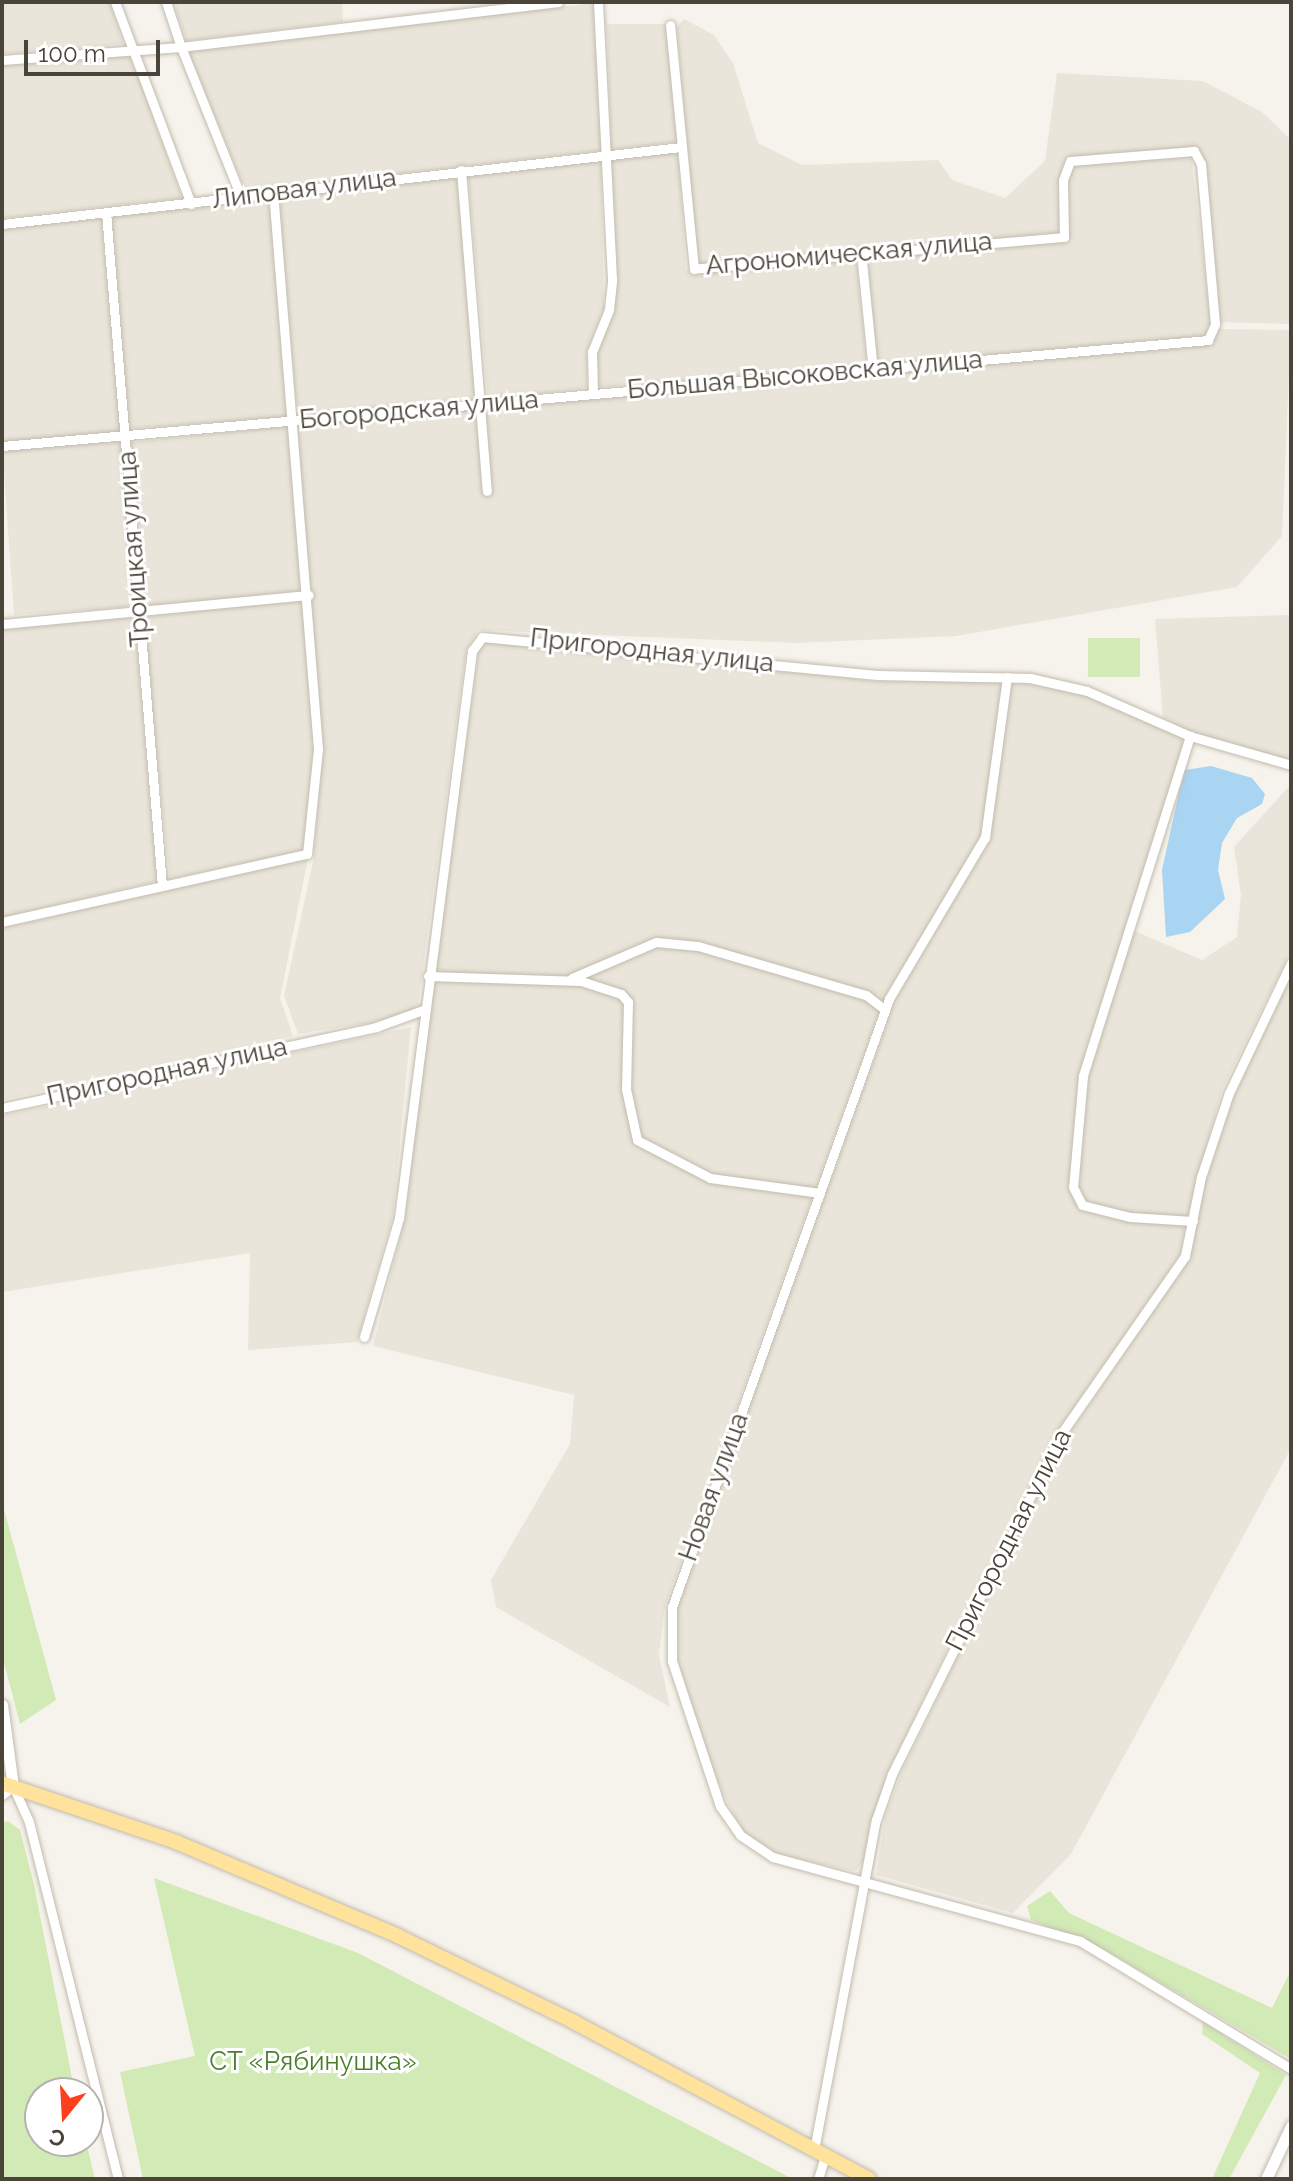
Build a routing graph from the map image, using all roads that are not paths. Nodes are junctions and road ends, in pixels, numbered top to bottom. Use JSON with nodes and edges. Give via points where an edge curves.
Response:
{"nodes":[{"id":1,"x":115,"y":2,"type":"edge"},
{"id":2,"x":166,"y":2,"type":"edge"},
{"id":3,"x":558,"y":2,"type":"edge"},
{"id":4,"x":598,"y":2,"type":"edge"},
{"id":5,"x":670,"y":25,"type":"dead end"},
{"id":6,"x":133,"y":47,"type":"junction"},
{"id":7,"x":181,"y":47,"type":"junction"},
{"id":8,"x":2,"y":60,"type":"edge"},
{"id":9,"x":681,"y":147,"type":"junction"},
{"id":10,"x":606,"y":153,"type":"junction"},
{"id":11,"x":461,"y":170,"type":"junction"},
{"id":12,"x":273,"y":191,"type":"junction"},
{"id":13,"x":241,"y":197,"type":"junction"},
{"id":14,"x":191,"y":204,"type":"junction"},
{"id":15,"x":106,"y":212,"type":"junction"},
{"id":16,"x":2,"y":224,"type":"edge"},
{"id":17,"x":861,"y":252,"type":"junction"},
{"id":18,"x":1018,"y":357,"type":"joint"},
{"id":19,"x":873,"y":370,"type":"junction"},
{"id":20,"x":593,"y":392,"type":"junction"},
{"id":21,"x":483,"y":405,"type":"junction"},
{"id":22,"x":291,"y":422,"type":"junction"},
{"id":23,"x":126,"y":436,"type":"junction"},
{"id":24,"x":2,"y":446,"type":"edge"},
{"id":25,"x":487,"y":491,"type":"dead end"},
{"id":26,"x":309,"y":595,"type":"junction"},
{"id":27,"x":137,"y":613,"type":"junction"},
{"id":28,"x":2,"y":624,"type":"edge"},
{"id":29,"x":1007,"y":677,"type":"junction"},
{"id":30,"x":1190,"y":736,"type":"junction"},
{"id":31,"x":1291,"y":765,"type":"edge"},
{"id":32,"x":162,"y":886,"type":"junction"},
{"id":33,"x":2,"y":922,"type":"edge"},
{"id":34,"x":1291,"y":963,"type":"edge"},
{"id":35,"x":428,"y":976,"type":"junction"},
{"id":36,"x":565,"y":981,"type":"junction"},
{"id":37,"x":423,"y":1010,"type":"junction"},
{"id":38,"x":885,"y":1010,"type":"junction"},
{"id":39,"x":2,"y":1108,"type":"edge"},
{"id":40,"x":820,"y":1193,"type":"junction"},
{"id":41,"x":1193,"y":1221,"type":"junction"},
{"id":42,"x":364,"y":1337,"type":"dead end"},
{"id":43,"x":2,"y":1705,"type":"edge"},
{"id":44,"x":6,"y":1788,"type":"edge"},
{"id":45,"x":867,"y":1880,"type":"junction"},
{"id":46,"x":1291,"y":2069,"type":"edge"},
{"id":47,"x":1291,"y":2126,"type":"edge"},
{"id":48,"x":820,"y":2153,"type":"junction"},
{"id":49,"x":118,"y":2179,"type":"edge"},
{"id":50,"x":818,"y":2179,"type":"edge"},
{"id":51,"x":869,"y":2179,"type":"edge"},
{"id":52,"x":1266,"y":2179,"type":"edge"}],
"edges":[{"from":1,"to":6,"type":"street"},
{"from":2,"to":7,"type":"street"},
{"from":3,"to":7,"type":"street"},
{"from":4,"to":10,"type":"street"},
{"from":5,"to":9,"type":"street","name":"Агрономическая улица"},
{"from":6,"to":7,"type":"street"},
{"from":6,"to":8,"type":"street"},
{"from":6,"to":14,"type":"street"},
{"from":7,"to":13,"type":"street"},
{"from":9,"to":10,"type":"street","name":"Липовая улица"},
{"from":9,"to":17,"type":"street","name":"Агрономическая улица","via":[[694,269]]},
{"from":10,"to":11,"type":"street","name":"Липовая улица"},
{"from":10,"to":20,"type":"street","via":[[612,279],[609,310],[592,352]]},
{"from":11,"to":12,"type":"street","name":"Липовая улица"},
{"from":11,"to":21,"type":"street"},
{"from":12,"to":13,"type":"street","name":"Липовая улица"},
{"from":12,"to":22,"type":"street"},
{"from":13,"to":14,"type":"street","name":"Липовая улица"},
{"from":14,"to":15,"type":"street","name":"Липовая улица"},
{"from":15,"to":16,"type":"street","name":"Липовая улица"},
{"from":15,"to":23,"type":"street","name":"Троицкая улица"},
{"from":17,"to":18,"type":"street","name":"Агрономическая улица","via":[[1064,237],[1063,180],[1070,161],[1194,151],[1201,164],[1215,324],[1208,340]]},
{"from":17,"to":19,"type":"street"},
{"from":18,"to":19,"type":"street","name":"Большая Высоковская улица"},
{"from":19,"to":20,"type":"street","name":"Большая Высоковская улица"},
{"from":20,"to":21,"type":"street","name":"Богородская улица"},
{"from":21,"to":22,"type":"street","name":"Богородская улица"},
{"from":21,"to":25,"type":"street"},
{"from":22,"to":23,"type":"street","name":"Богородская улица"},
{"from":22,"to":26,"type":"street"},
{"from":23,"to":24,"type":"street","name":"Богородская улица"},
{"from":23,"to":27,"type":"street","name":"Троицкая улица"},
{"from":26,"to":27,"type":"street"},
{"from":26,"to":32,"type":"street","via":[[318,749],[307,854]]},
{"from":27,"to":28,"type":"street"},
{"from":27,"to":32,"type":"street","name":"Троицкая улица"},
{"from":29,"to":30,"type":"street","name":"Пригородная улица","via":[[1087,691]]},
{"from":29,"to":35,"type":"street","name":"Пригородная улица","via":[[877,675],[482,637],[472,651]]},
{"from":29,"to":38,"type":"street","name":"Новая улица","via":[[985,837]]},
{"from":30,"to":31,"type":"street","name":"Пригородная улица"},
{"from":30,"to":41,"type":"street","via":[[1083,1076],[1073,1187],[1082,1205],[1130,1217]]},
{"from":32,"to":33,"type":"street"},
{"from":34,"to":41,"type":"street","name":"Пригородная улица","via":[[1229,1093]]},
{"from":35,"to":36,"type":"street"},
{"from":35,"to":37,"type":"street","name":"Пригородная улица"},
{"from":36,"to":38,"type":"street","via":[[656,942],[698,946],[866,995]]},
{"from":36,"to":40,"type":"street","via":[[621,994],[628,1002],[626,1089],[637,1140],[710,1178]]},
{"from":37,"to":39,"type":"street","name":"Пригородная улица","via":[[376,1027]]},
{"from":37,"to":42,"type":"street","name":"Пригородная улица","via":[[399,1218]]},
{"from":38,"to":40,"type":"street","name":"Новая улица"},
{"from":40,"to":45,"type":"street","name":"Новая улица","via":[[672,1607],[669,1634],[698,1754],[720,1806],[740,1835],[773,1857]]},
{"from":41,"to":45,"type":"street","name":"Пригородная улица","via":[[1185,1256],[1161,1298],[1063,1431],[1007,1536],[892,1774]]},
{"from":43,"to":44,"type":"street"},
{"from":44,"to":48,"type":"main road","via":[[176,1842],[398,1936]]},
{"from":44,"to":49,"type":"street","via":[[44,1876]]},
{"from":45,"to":46,"type":"street","name":"Новая улица","via":[[1080,1941]]},
{"from":45,"to":48,"type":"street","name":"Пригородная улица"},
{"from":47,"to":52,"type":"street"},
{"from":48,"to":50,"type":"street","name":"Пригородная улица"},
{"from":48,"to":51,"type":"main road"}]}
